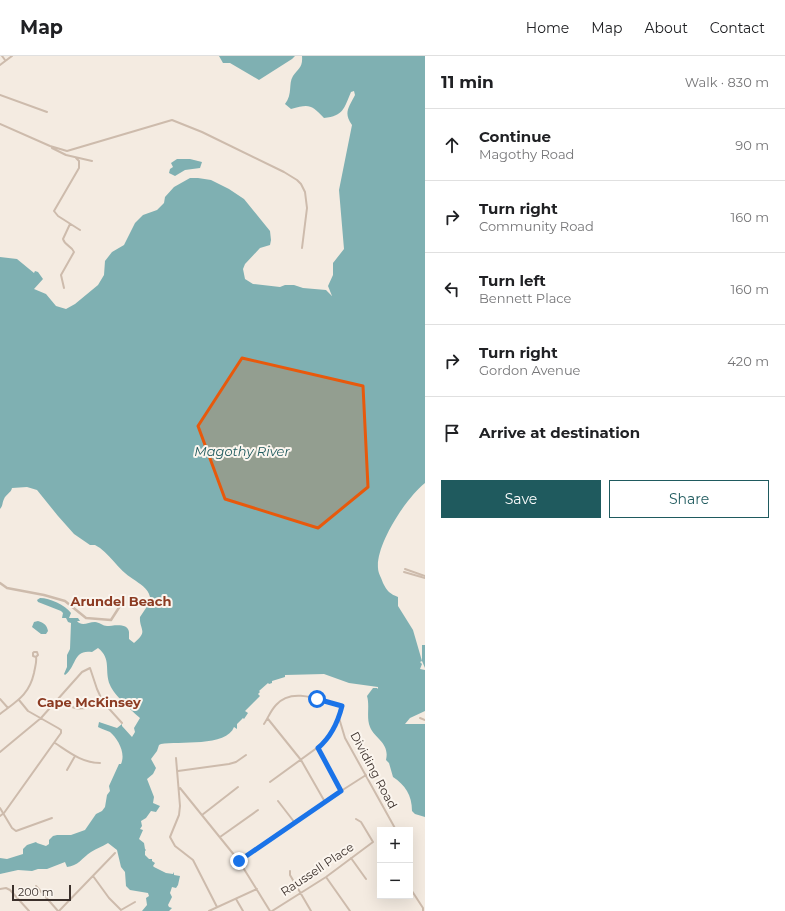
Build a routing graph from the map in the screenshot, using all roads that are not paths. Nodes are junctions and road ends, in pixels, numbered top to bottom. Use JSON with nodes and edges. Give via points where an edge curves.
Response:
{"nodes":[{"id":1,"x":2,"y":56,"type":"edge"},
{"id":2,"x":12,"y":56,"type":"edge"},
{"id":3,"x":5,"y":60,"type":"junction"},
{"id":4,"x":0,"y":64,"type":"edge"},
{"id":5,"x":0,"y":94,"type":"edge"},
{"id":6,"x":47,"y":112,"type":"dead end"},
{"id":7,"x":0,"y":124,"type":"edge"},
{"id":8,"x":50,"y":146,"type":"junction"},
{"id":9,"x":76,"y":158,"type":"junction"},
{"id":10,"x":92,"y":161,"type":"dead end"},
{"id":11,"x":70,"y":224,"type":"junction"},
{"id":12,"x":80,"y":230,"type":"dead end"},
{"id":13,"x":302,"y":248,"type":"dead end"},
{"id":14,"x":64,"y":288,"type":"dead end"},
{"id":15,"x":404,"y":571,"type":"dead end"},
{"id":16,"x":425,"y":577,"type":"edge"},
{"id":17,"x":0,"y":583,"type":"edge"},
{"id":18,"x":120,"y":606,"type":"dead end"},
{"id":19,"x":36,"y":657,"type":"dead end"},
{"id":20,"x":0,"y":699,"type":"edge"},
{"id":21,"x":58,"y":699,"type":"junction"},
{"id":22,"x":19,"y":700,"type":"junction"},
{"id":23,"x":103,"y":702,"type":"junction"},
{"id":24,"x":8,"y":708,"type":"junction"},
{"id":25,"x":0,"y":714,"type":"edge"},
{"id":26,"x":41,"y":718,"type":"junction"},
{"id":27,"x":339,"y":718,"type":"junction"},
{"id":28,"x":420,"y":718,"type":"dead end"},
{"id":29,"x":268,"y":719,"type":"junction"},
{"id":30,"x":425,"y":720,"type":"edge"},
{"id":31,"x":122,"y":723,"type":"dead end"},
{"id":32,"x":264,"y":724,"type":"dead end"},
{"id":33,"x":55,"y":743,"type":"junction"},
{"id":34,"x":318,"y":748,"type":"junction"},
{"id":35,"x":0,"y":752,"type":"edge"},
{"id":36,"x":246,"y":755,"type":"dead end"},
{"id":37,"x":75,"y":756,"type":"junction"},
{"id":38,"x":176,"y":758,"type":"dead end"},
{"id":39,"x":301,"y":760,"type":"junction"},
{"id":40,"x":100,"y":763,"type":"dead end"},
{"id":41,"x":67,"y":770,"type":"dead end"},
{"id":42,"x":178,"y":771,"type":"junction"},
{"id":43,"x":366,"y":775,"type":"junction"},
{"id":44,"x":270,"y":782,"type":"dead end"},
{"id":45,"x":180,"y":787,"type":"junction"},
{"id":46,"x":238,"y":787,"type":"dead end"},
{"id":47,"x":341,"y":791,"type":"junction"},
{"id":48,"x":278,"y":801,"type":"dead end"},
{"id":49,"x":325,"y":802,"type":"junction"},
{"id":50,"x":0,"y":808,"type":"edge"},
{"id":51,"x":258,"y":810,"type":"dead end"},
{"id":52,"x":4,"y":813,"type":"junction"},
{"id":53,"x":202,"y":815,"type":"junction"},
{"id":54,"x":0,"y":816,"type":"edge"},
{"id":55,"x":52,"y":818,"type":"dead end"},
{"id":56,"x":356,"y":819,"type":"dead end"},
{"id":57,"x":295,"y":823,"type":"junction"},
{"id":58,"x":394,"y":827,"type":"edge"},
{"id":59,"x":220,"y":837,"type":"junction"},
{"id":60,"x":115,"y":853,"type":"dead end"},
{"id":61,"x":351,"y":858,"type":"junction"},
{"id":62,"x":239,"y":861,"type":"junction"},
{"id":63,"x":290,"y":871,"type":"dead end"},
{"id":64,"x":93,"y":876,"type":"junction"},
{"id":65,"x":326,"y":877,"type":"junction"},
{"id":66,"x":366,"y":879,"type":"dead end"},
{"id":67,"x":36,"y":886,"type":"dead end"},
{"id":68,"x":0,"y":889,"type":"edge"},
{"id":69,"x":257,"y":890,"type":"junction"},
{"id":70,"x":300,"y":893,"type":"junction"},
{"id":71,"x":413,"y":893,"type":"edge"},
{"id":72,"x":236,"y":899,"type":"junction"},
{"id":73,"x":135,"y":902,"type":"dead end"},
{"id":74,"x":217,"y":907,"type":"junction"},
{"id":75,"x":29,"y":911,"type":"edge"},
{"id":76,"x":58,"y":911,"type":"edge"},
{"id":77,"x":209,"y":911,"type":"edge"},
{"id":78,"x":242,"y":911,"type":"edge"},
{"id":79,"x":271,"y":911,"type":"edge"},
{"id":80,"x":311,"y":911,"type":"edge"},
{"id":81,"x":350,"y":911,"type":"edge"},
{"id":82,"x":423,"y":911,"type":"edge"}],
"edges":[{"from":1,"to":3,"type":"street"},
{"from":2,"to":3,"type":"street"},
{"from":3,"to":4,"type":"street"},
{"from":5,"to":6,"type":"street"},
{"from":7,"to":8,"type":"street"},
{"from":8,"to":9,"type":"street"},
{"from":8,"to":13,"type":"street","via":[[62,150],[74,149],[172,120],[202,132],[301,184],[307,207]]},
{"from":9,"to":10,"type":"street"},
{"from":9,"to":11,"type":"street","via":[[79,161],[79,168],[54,212]]},
{"from":11,"to":12,"type":"street"},
{"from":11,"to":14,"type":"street","via":[[63,239],[74,252],[61,275]]},
{"from":15,"to":16,"type":"street"},
{"from":17,"to":18,"type":"street","via":[[7,588],[65,601],[86,618],[111,620]]},
{"from":19,"to":22,"type":"street","via":[[31,684]]},
{"from":20,"to":24,"type":"street"},
{"from":21,"to":23,"type":"street","via":[[78,709]]},
{"from":21,"to":23,"type":"street","via":[[82,672],[91,668]]},
{"from":21,"to":26,"type":"street"},
{"from":22,"to":24,"type":"street"},
{"from":22,"to":26,"type":"street","via":[[26,709]]},
{"from":23,"to":31,"type":"street"},
{"from":24,"to":25,"type":"street"},
{"from":26,"to":33,"type":"street","via":[[60,729],[61,734]]},
{"from":26,"to":35,"type":"street"},
{"from":27,"to":29,"type":"street","via":[[342,706],[301,695],[281,700]]},
{"from":27,"to":34,"type":"street","via":[[325,742]]},
{"from":27,"to":43,"type":"street","name":"Dividing Road","via":[[345,738]]},
{"from":28,"to":30,"type":"street"},
{"from":29,"to":32,"type":"street"},
{"from":29,"to":39,"type":"street"},
{"from":33,"to":37,"type":"street"},
{"from":33,"to":52,"type":"street"},
{"from":34,"to":39,"type":"street"},
{"from":34,"to":47,"type":"street"},
{"from":36,"to":42,"type":"street","via":[[229,764]]},
{"from":37,"to":40,"type":"street","via":[[90,763]]},
{"from":37,"to":41,"type":"street"},
{"from":38,"to":42,"type":"street"},
{"from":39,"to":44,"type":"street"},
{"from":39,"to":49,"type":"street"},
{"from":42,"to":45,"type":"street"},
{"from":43,"to":47,"type":"street"},
{"from":43,"to":58,"type":"street","name":"Dividing Road"},
{"from":45,"to":53,"type":"street"},
{"from":45,"to":74,"type":"street","via":[[179,815],[170,837],[175,846],[193,860]]},
{"from":46,"to":53,"type":"street"},
{"from":47,"to":49,"type":"street"},
{"from":48,"to":57,"type":"street"},
{"from":49,"to":57,"type":"street"},
{"from":50,"to":52,"type":"street"},
{"from":51,"to":59,"type":"street"},
{"from":52,"to":54,"type":"street"},
{"from":52,"to":55,"type":"street","via":[[16,831]]},
{"from":53,"to":59,"type":"street"},
{"from":56,"to":61,"type":"street","name":"Raussell Place","via":[[362,822],[373,842]]},
{"from":57,"to":62,"type":"street"},
{"from":59,"to":62,"type":"street"},
{"from":60,"to":64,"type":"street"},
{"from":61,"to":65,"type":"street","name":"Raussell Place"},
{"from":61,"to":66,"type":"street"},
{"from":62,"to":69,"type":"street"},
{"from":63,"to":70,"type":"street"},
{"from":64,"to":73,"type":"street","via":[[121,910]]},
{"from":64,"to":76,"type":"street"},
{"from":65,"to":70,"type":"street","name":"Raussell Place"},
{"from":65,"to":81,"type":"street"},
{"from":67,"to":76,"type":"street"},
{"from":68,"to":75,"type":"street","via":[[10,890]]},
{"from":69,"to":72,"type":"street"},
{"from":69,"to":79,"type":"street"},
{"from":70,"to":79,"type":"street","name":"Raussell Place"},
{"from":70,"to":80,"type":"street"},
{"from":71,"to":82,"type":"street"},
{"from":72,"to":74,"type":"street"},
{"from":72,"to":78,"type":"street"},
{"from":74,"to":77,"type":"street"}]}
